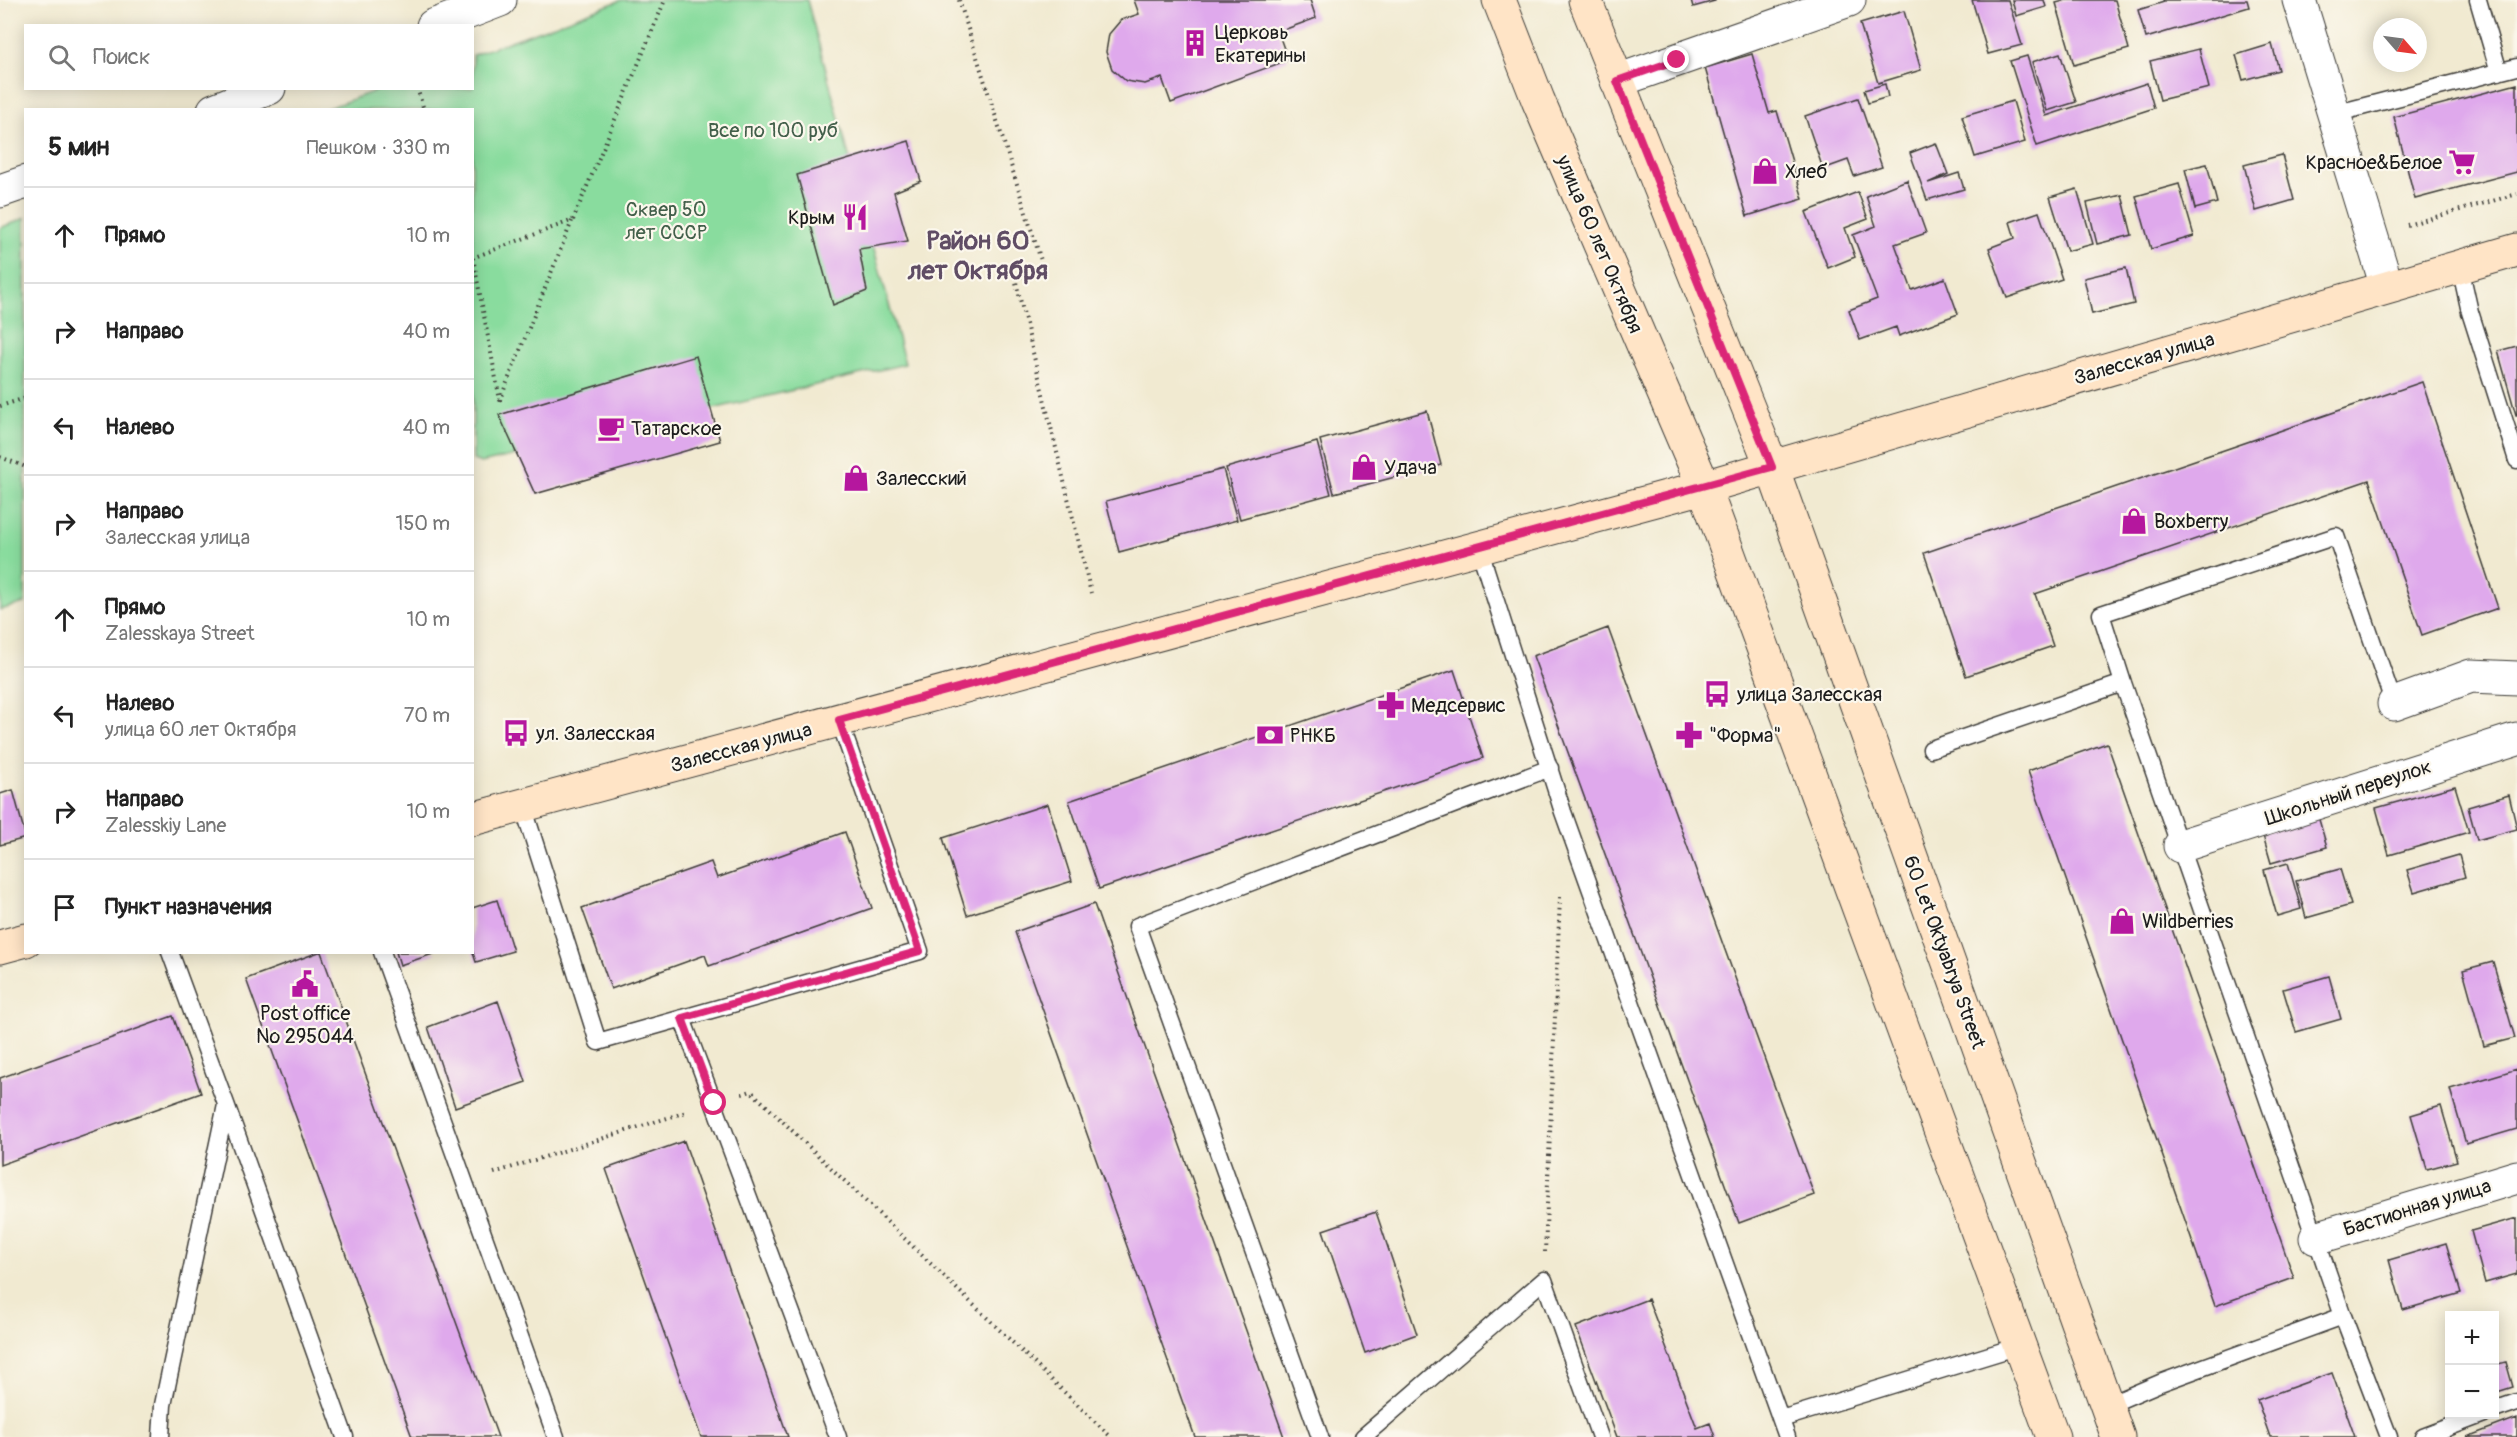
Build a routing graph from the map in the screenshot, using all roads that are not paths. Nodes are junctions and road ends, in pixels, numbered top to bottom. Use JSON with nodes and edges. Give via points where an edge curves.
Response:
{"nodes":[{"id":1,"x":500,"y":0,"type":"edge"},
{"id":2,"x":1499,"y":0,"type":"edge"},
{"id":3,"x":1585,"y":0,"type":"edge"},
{"id":4,"x":1849,"y":0,"type":"edge"},
{"id":5,"x":2299,"y":0,"type":"edge"},
{"id":6,"x":2478,"y":0,"type":"edge"},
{"id":7,"x":438,"y":24,"type":"edge"},
{"id":8,"x":2517,"y":68,"type":"edge"},
{"id":9,"x":2499,"y":72,"type":"junction"},
{"id":10,"x":1617,"y":81,"type":"junction"},
{"id":11,"x":263,"y":90,"type":"edge"},
{"id":12,"x":219,"y":108,"type":"edge"},
{"id":13,"x":2334,"y":114,"type":"junction"},
{"id":14,"x":24,"y":183,"type":"edge"},
{"id":15,"x":0,"y":191,"type":"edge"},
{"id":16,"x":2517,"y":250,"type":"edge"},
{"id":17,"x":2460,"y":267,"type":"junction"},
{"id":18,"x":2388,"y":287,"type":"junction"},
{"id":19,"x":2517,"y":460,"type":"edge"},
{"id":20,"x":1772,"y":467,"type":"junction"},
{"id":21,"x":1704,"y":487,"type":"junction"},
{"id":22,"x":1479,"y":548,"type":"junction"},
{"id":23,"x":2517,"y":678,"type":"edge"},
{"id":24,"x":2123,"y":683,"type":"junction"},
{"id":25,"x":2394,"y":704,"type":"joint"},
{"id":26,"x":839,"y":720,"type":"junction"},
{"id":27,"x":2517,"y":739,"type":"edge"},
{"id":28,"x":1931,"y":749,"type":"dead end"},
{"id":29,"x":1550,"y":768,"type":"junction"},
{"id":30,"x":523,"y":806,"type":"junction"},
{"id":31,"x":474,"y":818,"type":"edge"},
{"id":32,"x":2180,"y":846,"type":"junction"},
{"id":33,"x":24,"y":941,"type":"edge"},
{"id":34,"x":0,"y":947,"type":"edge"},
{"id":35,"x":171,"y":954,"type":"edge"},
{"id":36,"x":383,"y":954,"type":"edge"},
{"id":37,"x":682,"y":1018,"type":"junction"},
{"id":38,"x":226,"y":1104,"type":"junction"},
{"id":39,"x":2517,"y":1177,"type":"edge"},
{"id":40,"x":2316,"y":1238,"type":"junction"},
{"id":41,"x":2343,"y":1316,"type":"junction"},
{"id":42,"x":2019,"y":1346,"type":"junction"},
{"id":43,"x":2517,"y":1402,"type":"edge"},
{"id":44,"x":2106,"y":1406,"type":"junction"},
{"id":45,"x":2499,"y":1408,"type":"edge"},
{"id":46,"x":1781,"y":1419,"type":"junction"},
{"id":47,"x":2471,"y":1419,"type":"edge"},
{"id":48,"x":161,"y":1437,"type":"edge"},
{"id":49,"x":345,"y":1437,"type":"edge"},
{"id":50,"x":556,"y":1437,"type":"edge"},
{"id":51,"x":838,"y":1437,"type":"edge"},
{"id":52,"x":1320,"y":1437,"type":"edge"},
{"id":53,"x":1363,"y":1437,"type":"edge"},
{"id":54,"x":1600,"y":1437,"type":"edge"},
{"id":55,"x":1787,"y":1437,"type":"edge"},
{"id":56,"x":2053,"y":1437,"type":"edge"},
{"id":57,"x":2118,"y":1437,"type":"edge"},
{"id":58,"x":2389,"y":1437,"type":"edge"},
{"id":59,"x":2423,"y":1437,"type":"edge"}],
"edges":[{"from":1,"to":7,"type":"street"},
{"from":2,"to":21,"type":"main road","name":"улица 60 лет Октября"},
{"from":3,"to":10,"type":"main road"},
{"from":4,"to":10,"type":"street"},
{"from":5,"to":13,"type":"street"},
{"from":6,"to":9,"type":"lane"},
{"from":8,"to":9,"type":"lane"},
{"from":9,"to":13,"type":"lane"},
{"from":10,"to":20,"type":"main road"},
{"from":11,"to":12,"type":"street"},
{"from":13,"to":18,"type":"street"},
{"from":14,"to":15,"type":"street"},
{"from":16,"to":17,"type":"main road","name":"Залесская улица"},
{"from":17,"to":18,"type":"main road","name":"Залесская улица"},
{"from":17,"to":19,"type":"lane","via":[[2470,312]]},
{"from":18,"to":20,"type":"main road","name":"Залесская улица"},
{"from":20,"to":21,"type":"main road","name":"Залесская улица"},
{"from":20,"to":44,"type":"main road","name":"60 Let Oktyabrya Street"},
{"from":21,"to":22,"type":"main road","name":"Залесская улица"},
{"from":21,"to":42,"type":"main road"},
{"from":22,"to":26,"type":"main road","name":"Залесская улица"},
{"from":22,"to":29,"type":"lane"},
{"from":23,"to":25,"type":"street","via":[[2471,676]]},
{"from":24,"to":25,"type":"lane","via":[[2102,614],[2336,536]]},
{"from":24,"to":28,"type":"lane"},
{"from":24,"to":32,"type":"lane"},
{"from":26,"to":30,"type":"main road","name":"Залесская улица"},
{"from":26,"to":37,"type":"lane","via":[[920,951]]},
{"from":27,"to":32,"type":"street","name":"Школьный переулок"},
{"from":29,"to":46,"type":"lane"},
{"from":29,"to":52,"type":"lane","via":[[1137,926]]},
{"from":30,"to":31,"type":"main road","name":"Залесская улица"},
{"from":30,"to":37,"type":"lane","via":[[598,1042]]},
{"from":32,"to":40,"type":"lane"},
{"from":33,"to":34,"type":"main road"},
{"from":35,"to":38,"type":"lane"},
{"from":36,"to":50,"type":"lane"},
{"from":37,"to":51,"type":"lane"},
{"from":38,"to":48,"type":"lane","via":[[163,1405]]},
{"from":38,"to":49,"type":"lane"},
{"from":39,"to":40,"type":"street","name":"Бастионная улица"},
{"from":40,"to":41,"type":"lane"},
{"from":41,"to":44,"type":"lane"},
{"from":41,"to":58,"type":"lane"},
{"from":42,"to":46,"type":"lane"},
{"from":42,"to":56,"type":"main road"},
{"from":43,"to":45,"type":"lane"},
{"from":44,"to":57,"type":"main road","name":"60 Let Oktyabrya Street"},
{"from":46,"to":55,"type":"lane"},
{"from":47,"to":59,"type":"lane"},
{"from":53,"to":54,"type":"lane","via":[[1544,1280]]}]}
